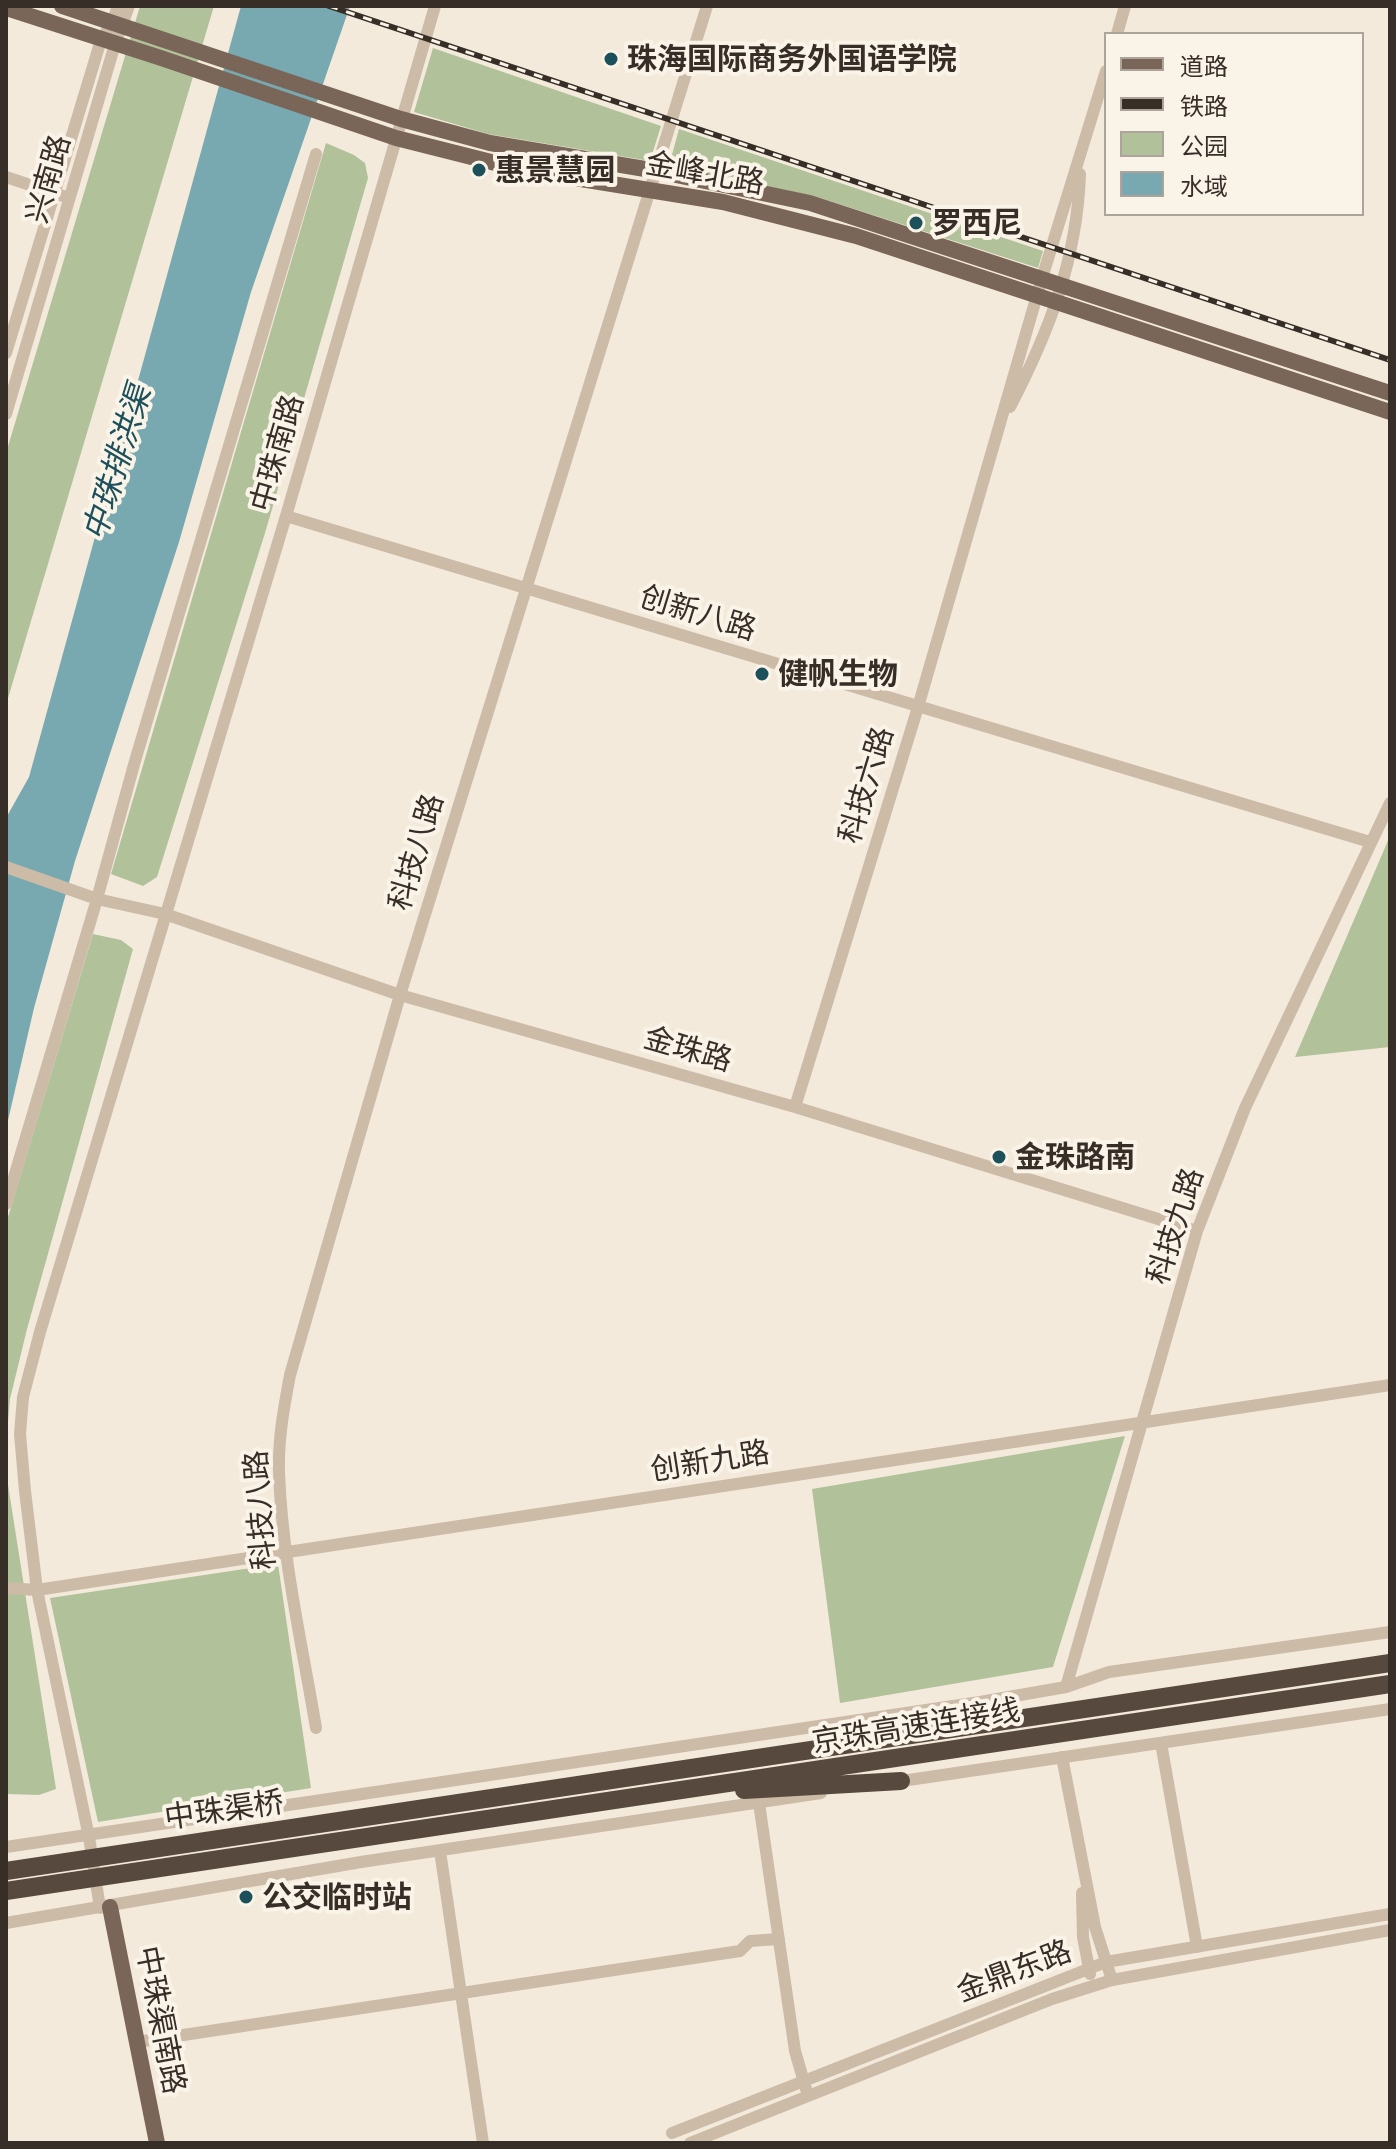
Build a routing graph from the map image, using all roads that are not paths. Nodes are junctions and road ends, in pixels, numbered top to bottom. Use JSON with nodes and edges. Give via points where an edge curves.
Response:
{"nodes":[{"id":1,"x":62,"y":6,"type":"edge"},
{"id":2,"x":118,"y":6,"type":"edge"},
{"id":3,"x":129,"y":6,"type":"edge"},
{"id":4,"x":435,"y":6,"type":"edge"},
{"id":5,"x":707,"y":6,"type":"edge"},
{"id":6,"x":1125,"y":6,"type":"edge"},
{"id":7,"x":6,"y":8,"type":"edge"},
{"id":8,"x":118,"y":24,"type":"junction"},
{"id":9,"x":1118,"y":32,"type":"edge"},
{"id":10,"x":108,"y":42,"type":"junction"},
{"id":11,"x":1104,"y":78,"type":"edge"},
{"id":12,"x":401,"y":119,"type":"junction"},
{"id":13,"x":396,"y":138,"type":"junction"},
{"id":14,"x":316,"y":154,"type":"dead end"},
{"id":15,"x":1081,"y":158,"type":"junction"},
{"id":16,"x":657,"y":171,"type":"junction"},
{"id":17,"x":6,"y":177,"type":"edge"},
{"id":18,"x":650,"y":191,"type":"junction"},
{"id":19,"x":55,"y":193,"type":"junction"},
{"id":20,"x":70,"y":198,"type":"junction"},
{"id":21,"x":1040,"y":286,"type":"junction"},
{"id":22,"x":1060,"y":293,"type":"junction"},
{"id":23,"x":6,"y":353,"type":"edge"},
{"id":24,"x":1390,"y":393,"type":"edge"},
{"id":25,"x":1390,"y":412,"type":"edge"},
{"id":26,"x":6,"y":414,"type":"edge"},
{"id":27,"x":998,"y":431,"type":"junction"},
{"id":28,"x":286,"y":516,"type":"junction"},
{"id":29,"x":525,"y":588,"type":"junction"},
{"id":30,"x":918,"y":707,"type":"junction"},
{"id":31,"x":1390,"y":803,"type":"edge"},
{"id":32,"x":1370,"y":842,"type":"junction"},
{"id":33,"x":6,"y":867,"type":"edge"},
{"id":34,"x":97,"y":899,"type":"junction"},
{"id":35,"x":165,"y":914,"type":"junction"},
{"id":36,"x":400,"y":995,"type":"junction"},
{"id":37,"x":795,"y":1107,"type":"junction"},
{"id":38,"x":6,"y":1204,"type":"edge"},
{"id":39,"x":1197,"y":1231,"type":"junction"},
{"id":40,"x":1390,"y":1385,"type":"edge"},
{"id":41,"x":1144,"y":1421,"type":"junction"},
{"id":42,"x":287,"y":1552,"type":"junction"},
{"id":43,"x":6,"y":1588,"type":"edge"},
{"id":44,"x":37,"y":1590,"type":"junction"},
{"id":45,"x":1390,"y":1632,"type":"edge"},
{"id":46,"x":1390,"y":1663,"type":"edge"},
{"id":47,"x":1390,"y":1684,"type":"edge"},
{"id":48,"x":1066,"y":1687,"type":"junction"},
{"id":49,"x":1390,"y":1709,"type":"edge"},
{"id":50,"x":316,"y":1728,"type":"dead end"},
{"id":51,"x":1161,"y":1743,"type":"junction"},
{"id":52,"x":1062,"y":1757,"type":"junction"},
{"id":53,"x":901,"y":1781,"type":"junction"},
{"id":54,"x":697,"y":1787,"type":"junction"},
{"id":55,"x":759,"y":1803,"type":"junction"},
{"id":56,"x":451,"y":1805,"type":"joint"},
{"id":57,"x":450,"y":1824,"type":"joint"},
{"id":58,"x":89,"y":1837,"type":"junction"},
{"id":59,"x":6,"y":1847,"type":"edge"},
{"id":60,"x":440,"y":1851,"type":"junction"},
{"id":61,"x":1081,"y":1862,"type":"junction"},
{"id":62,"x":6,"y":1871,"type":"edge"},
{"id":63,"x":6,"y":1891,"type":"edge"},
{"id":64,"x":105,"y":1908,"type":"junction"},
{"id":65,"x":1390,"y":1914,"type":"edge"},
{"id":66,"x":6,"y":1923,"type":"edge"},
{"id":67,"x":1390,"y":1930,"type":"edge"},
{"id":68,"x":779,"y":1939,"type":"junction"},
{"id":69,"x":1197,"y":1947,"type":"junction"},
{"id":70,"x":1106,"y":1962,"type":"junction"},
{"id":71,"x":1089,"y":1969,"type":"junction"},
{"id":72,"x":1112,"y":1980,"type":"junction"},
{"id":73,"x":1093,"y":1986,"type":"junction"},
{"id":74,"x":462,"y":1994,"type":"junction"},
{"id":75,"x":137,"y":2042,"type":"junction"},
{"id":76,"x":803,"y":2082,"type":"junction"},
{"id":77,"x":808,"y":2096,"type":"junction"},
{"id":78,"x":672,"y":2133,"type":"dead end"},
{"id":79,"x":146,"y":2143,"type":"edge"},
{"id":80,"x":157,"y":2143,"type":"edge"},
{"id":81,"x":483,"y":2143,"type":"edge"},
{"id":82,"x":690,"y":2143,"type":"edge"}],
"edges":[{"from":1,"to":8,"type":"main road","name":"金峰北路"},
{"from":2,"to":8,"type":"street","name":"兴南路"},
{"from":3,"to":8,"type":"street","name":"兴南路"},
{"from":4,"to":12,"type":"street","name":"中珠南路"},
{"from":5,"to":16,"type":"street","name":"科技八路"},
{"from":6,"to":9,"type":"street"},
{"from":7,"to":10,"type":"main road","name":"金峰北路"},
{"from":8,"to":10,"type":"street","name":"兴南路"},
{"from":8,"to":12,"type":"main road","name":"金峰北路"},
{"from":10,"to":13,"type":"main road","name":"金峰北路"},
{"from":10,"to":19,"type":"street","name":"兴南路"},
{"from":10,"to":20,"type":"street","name":"兴南路"},
{"from":11,"to":15,"type":"street","name":"科技六路"},
{"from":12,"to":13,"type":"street","name":"中珠南路"},
{"from":12,"to":16,"type":"main road","name":"金峰北路","via":[[490,143]]},
{"from":13,"to":18,"type":"main road","name":"金峰北路","via":[[519,169]]},
{"from":13,"to":28,"type":"street","name":"中珠南路"},
{"from":14,"to":34,"type":"street"},
{"from":15,"to":21,"type":"street","name":"科技六路"},
{"from":15,"to":22,"type":"street","name":"科技六路","via":[[1079,209]]},
{"from":16,"to":18,"type":"street","name":"科技八路"},
{"from":16,"to":21,"type":"main road","name":"金峰北路","via":[[810,203]]},
{"from":17,"to":19,"type":"street"},
{"from":18,"to":21,"type":"main road","name":"金峰北路","via":[[794,218]]},
{"from":18,"to":29,"type":"street","name":"科技八路"},
{"from":19,"to":20,"type":"street"},
{"from":19,"to":23,"type":"street","name":"兴南路"},
{"from":20,"to":26,"type":"street","name":"兴南路"},
{"from":21,"to":22,"type":"main road","name":"金峰北路"},
{"from":21,"to":27,"type":"street","name":"科技六路"},
{"from":22,"to":24,"type":"main road","name":"金峰北路"},
{"from":22,"to":25,"type":"main road","name":"金峰北路"},
{"from":22,"to":27,"type":"street","name":"科技六路","via":[[1039,353]]},
{"from":27,"to":30,"type":"street","name":"科技六路"},
{"from":28,"to":29,"type":"street","name":"创新八路"},
{"from":28,"to":35,"type":"street","name":"中珠南路"},
{"from":29,"to":30,"type":"street","name":"创新八路"},
{"from":29,"to":36,"type":"street","name":"科技八路"},
{"from":30,"to":32,"type":"street","name":"创新八路"},
{"from":30,"to":37,"type":"street","name":"科技六路"},
{"from":31,"to":32,"type":"street","name":"科技九路"},
{"from":32,"to":39,"type":"street","name":"科技九路","via":[[1245,1108]]},
{"from":33,"to":34,"type":"street","name":"金珠路"},
{"from":34,"to":35,"type":"street","name":"金珠路"},
{"from":34,"to":38,"type":"street"},
{"from":35,"to":36,"type":"street","name":"金珠路"},
{"from":35,"to":44,"type":"street","name":"中珠南路","via":[[23,1397],[20,1434]]},
{"from":36,"to":37,"type":"street","name":"金珠路"},
{"from":36,"to":42,"type":"street","name":"科技八路","via":[[290,1375],[279,1471]]},
{"from":37,"to":39,"type":"street","name":"金珠路"},
{"from":39,"to":41,"type":"street","name":"科技九路"},
{"from":40,"to":41,"type":"street","name":"创新九路"},
{"from":41,"to":42,"type":"street","name":"创新九路"},
{"from":41,"to":48,"type":"street","name":"科技九路"},
{"from":42,"to":44,"type":"street","name":"创新九路"},
{"from":42,"to":50,"type":"street","name":"科技八路"},
{"from":43,"to":44,"type":"street","name":"创新九路"},
{"from":44,"to":58,"type":"street","name":"中珠南路"},
{"from":45,"to":48,"type":"street","via":[[1109,1672]]},
{"from":46,"to":56,"type":"highway","name":"京珠高速连接线"},
{"from":47,"to":54,"type":"highway","name":"京珠高速连接线"},
{"from":48,"to":58,"type":"street"},
{"from":49,"to":51,"type":"street"},
{"from":51,"to":52,"type":"street"},
{"from":51,"to":69,"type":"street"},
{"from":52,"to":53,"type":"street"},
{"from":52,"to":61,"type":"street"},
{"from":53,"to":54,"type":"highway","via":[[755,1791]]},
{"from":53,"to":55,"type":"street"},
{"from":54,"to":57,"type":"highway","name":"京珠高速连接线"},
{"from":55,"to":60,"type":"street"},
{"from":55,"to":68,"type":"street"},
{"from":56,"to":62,"type":"highway","name":"中珠渠桥"},
{"from":57,"to":63,"type":"highway","name":"中珠渠桥"},
{"from":58,"to":59,"type":"street"},
{"from":58,"to":64,"type":"street","name":"中珠南路"},
{"from":60,"to":64,"type":"street"},
{"from":60,"to":74,"type":"street"},
{"from":61,"to":70,"type":"street"},
{"from":61,"to":71,"type":"street"},
{"from":64,"to":66,"type":"street"},
{"from":64,"to":75,"type":"main road","name":"中珠渠南路"},
{"from":64,"to":79,"type":"main road","name":"中珠渠南路"},
{"from":65,"to":69,"type":"street","name":"金鼎东路"},
{"from":67,"to":72,"type":"street","name":"金鼎东路"},
{"from":68,"to":74,"type":"street","via":[[750,1941],[740,1951]]},
{"from":68,"to":76,"type":"street"},
{"from":69,"to":70,"type":"street","name":"金鼎东路"},
{"from":70,"to":71,"type":"street","name":"金鼎东路"},
{"from":70,"to":72,"type":"street"},
{"from":71,"to":73,"type":"street"},
{"from":71,"to":76,"type":"street","name":"金鼎东路"},
{"from":72,"to":73,"type":"street","name":"金鼎东路"},
{"from":73,"to":77,"type":"street","name":"金鼎东路"},
{"from":74,"to":75,"type":"street"},
{"from":74,"to":81,"type":"street"},
{"from":75,"to":80,"type":"main road","name":"中珠渠南路"},
{"from":76,"to":77,"type":"street"},
{"from":76,"to":78,"type":"street","name":"金鼎东路"},
{"from":77,"to":82,"type":"street","name":"金鼎东路"}]}
